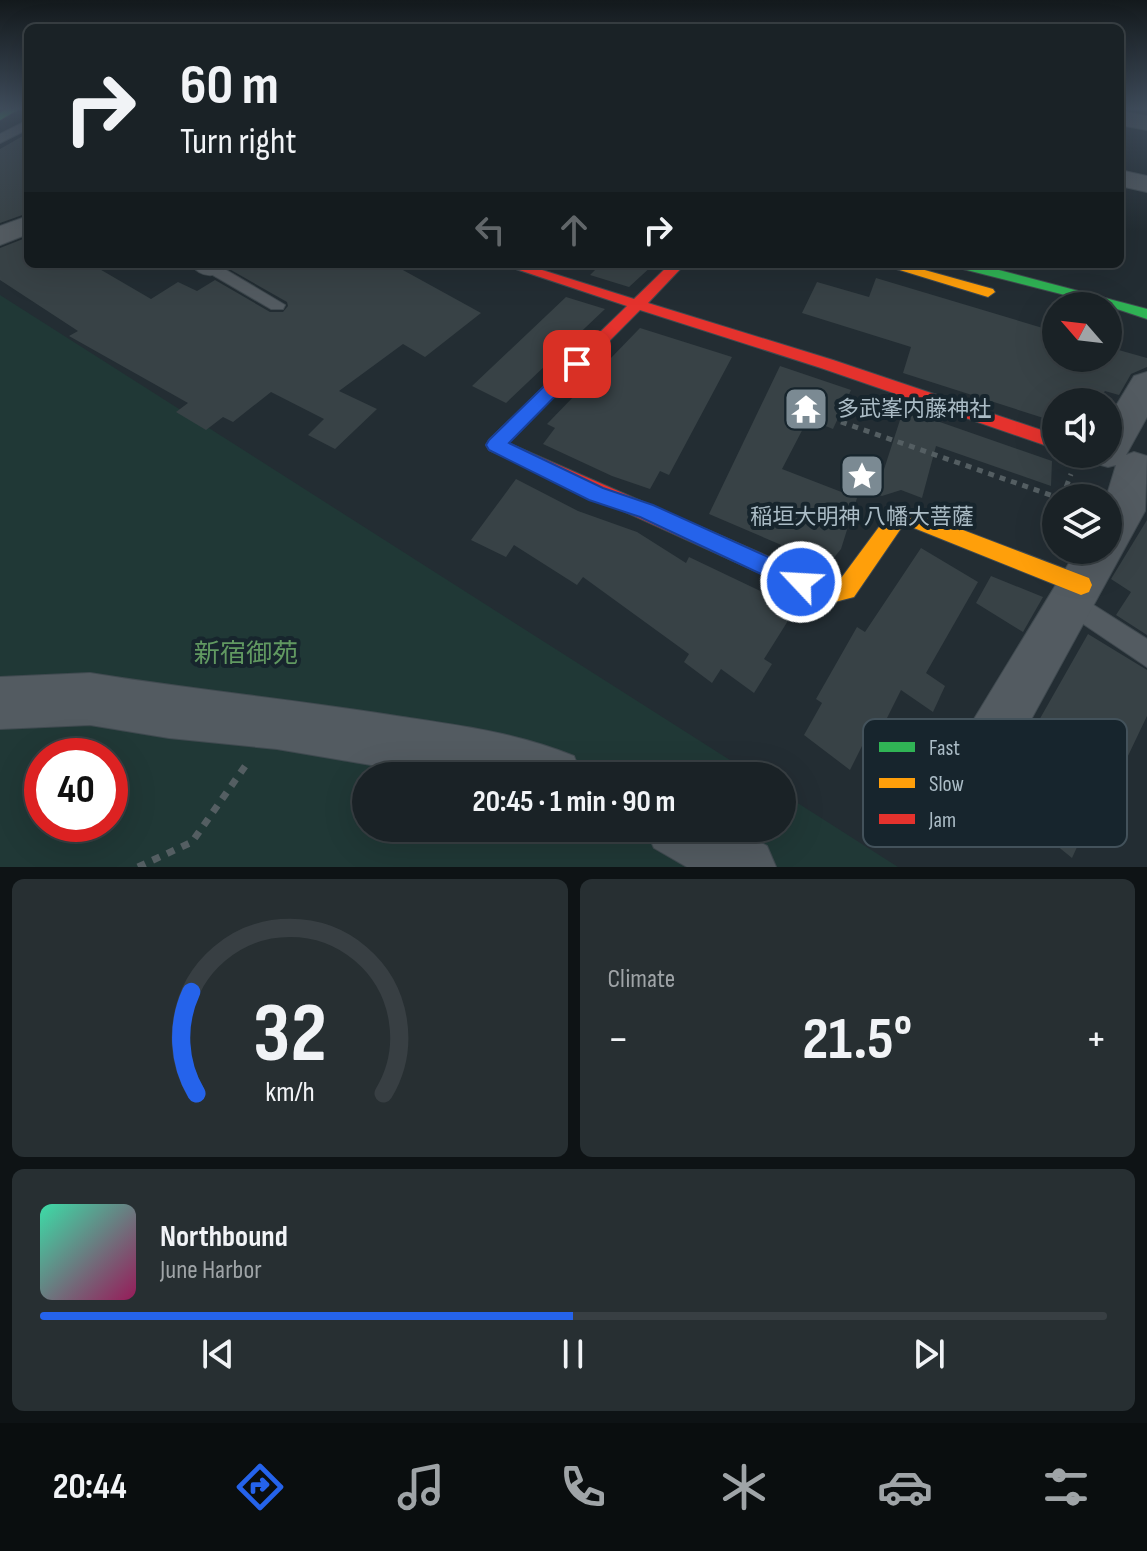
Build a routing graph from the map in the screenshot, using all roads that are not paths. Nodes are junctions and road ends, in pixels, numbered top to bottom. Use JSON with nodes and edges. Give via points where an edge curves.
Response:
{"nodes":[{"id":1,"x":1124,"y":179,"type":"edge"},
{"id":2,"x":1147,"y":184,"type":"edge"},
{"id":3,"x":24,"y":226,"type":"edge"},
{"id":4,"x":0,"y":237,"type":"edge"},
{"id":5,"x":215,"y":268,"type":"edge"},
{"id":6,"x":521,"y":268,"type":"edge"},
{"id":7,"x":674,"y":268,"type":"edge"},
{"id":8,"x":901,"y":268,"type":"edge"},
{"id":9,"x":975,"y":268,"type":"edge"},
{"id":10,"x":1010,"y":298,"type":"dead end"},
{"id":11,"x":638,"y":304,"type":"junction"},
{"id":12,"x":277,"y":305,"type":"dead end"},
{"id":13,"x":1147,"y":314,"type":"edge"},
{"id":14,"x":1147,"y":385,"type":"edge"},
{"id":15,"x":1042,"y":437,"type":"edge"},
{"id":16,"x":1122,"y":444,"type":"edge"},
{"id":17,"x":1084,"y":579,"type":"edge"},
{"id":18,"x":1147,"y":654,"type":"edge"},
{"id":19,"x":0,"y":703,"type":"edge"},
{"id":20,"x":1003,"y":719,"type":"edge"},
{"id":21,"x":515,"y":762,"type":"edge"},
{"id":22,"x":700,"y":842,"type":"edge"},
{"id":23,"x":746,"y":867,"type":"edge"}],
"edges":[{"from":1,"to":2,"type":"street"},
{"from":3,"to":4,"type":"street"},
{"from":5,"to":12,"type":"lane"},
{"from":6,"to":11,"type":"main road"},
{"from":7,"to":11,"type":"main road"},
{"from":8,"to":10,"type":"main road"},
{"from":9,"to":13,"type":"main road"},
{"from":11,"to":15,"type":"main road"},
{"from":11,"to":17,"type":"main road","via":[[495,445],[827,594],[846,590],[900,514]]},
{"from":14,"to":16,"type":"street"},
{"from":17,"to":18,"type":"lane"},
{"from":17,"to":20,"type":"street"},
{"from":19,"to":21,"type":"street","via":[[90,699]]},
{"from":22,"to":23,"type":"street"}]}
